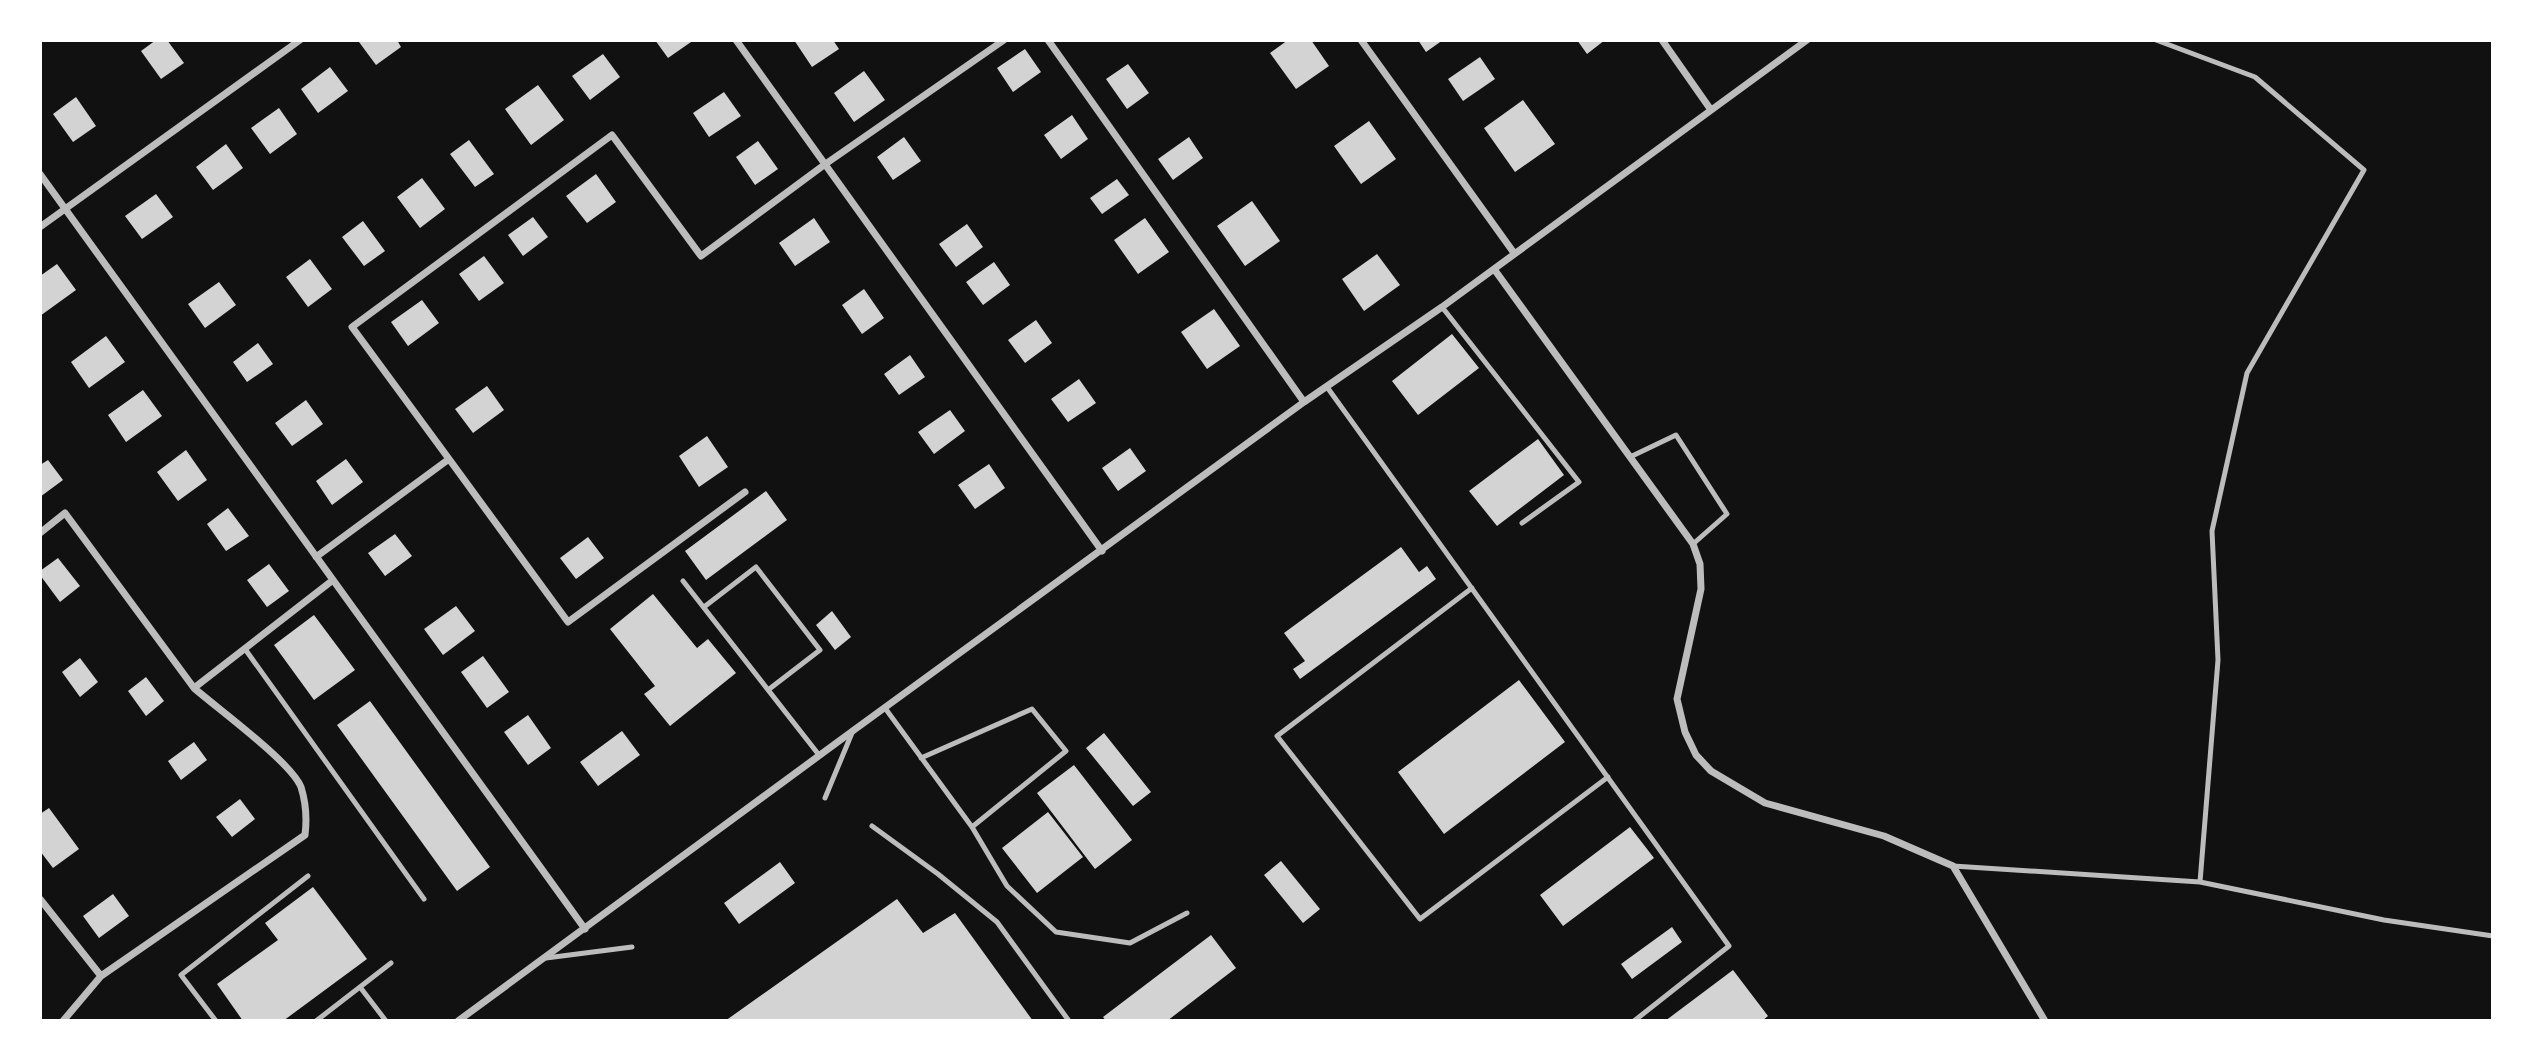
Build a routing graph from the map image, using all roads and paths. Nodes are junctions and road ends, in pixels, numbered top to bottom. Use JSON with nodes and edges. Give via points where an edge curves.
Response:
{"nodes":[{"id":1,"x":300,"y":40,"type":"edge"},
{"id":2,"x":736,"y":40,"type":"edge"},
{"id":3,"x":1004,"y":40,"type":"edge"},
{"id":4,"x":1048,"y":40,"type":"edge"},
{"id":5,"x":1361,"y":40,"type":"edge"},
{"id":6,"x":1662,"y":40,"type":"edge"},
{"id":7,"x":1808,"y":40,"type":"edge"},
{"id":8,"x":2156,"y":40,"type":"edge"},
{"id":9,"x":1711,"y":110,"type":"junction"},
{"id":10,"x":824,"y":165,"type":"junction"},
{"id":11,"x":40,"y":174,"type":"edge"},
{"id":12,"x":66,"y":209,"type":"junction"},
{"id":13,"x":40,"y":227,"type":"edge"},
{"id":14,"x":1514,"y":253,"type":"junction"},
{"id":15,"x":1494,"y":269,"type":"junction"},
{"id":16,"x":1442,"y":307,"type":"junction"},
{"id":17,"x":1327,"y":387,"type":"junction"},
{"id":18,"x":1304,"y":402,"type":"junction"},
{"id":19,"x":1630,"y":457,"type":"junction"},
{"id":20,"x":449,"y":459,"type":"junction"},
{"id":21,"x":745,"y":492,"type":"dead end"},
{"id":22,"x":1522,"y":523,"type":"dead end"},
{"id":23,"x":40,"y":533,"type":"edge"},
{"id":24,"x":1693,"y":544,"type":"junction"},
{"id":25,"x":1102,"y":551,"type":"junction"},
{"id":26,"x":316,"y":557,"type":"junction"},
{"id":27,"x":333,"y":580,"type":"junction"},
{"id":28,"x":683,"y":580,"type":"dead end"},
{"id":29,"x":1472,"y":588,"type":"junction"},
{"id":30,"x":704,"y":607,"type":"junction"},
{"id":31,"x":245,"y":649,"type":"junction"},
{"id":32,"x":194,"y":688,"type":"junction"},
{"id":33,"x":768,"y":690,"type":"junction"},
{"id":34,"x":885,"y":708,"type":"junction"},
{"id":35,"x":853,"y":730,"type":"junction"},
{"id":36,"x":819,"y":755,"type":"junction"},
{"id":37,"x":921,"y":758,"type":"junction"},
{"id":38,"x":1608,"y":777,"type":"junction"},
{"id":39,"x":825,"y":798,"type":"dead end"},
{"id":40,"x":872,"y":826,"type":"dead end"},
{"id":41,"x":972,"y":827,"type":"junction"},
{"id":42,"x":1953,"y":866,"type":"junction"},
{"id":43,"x":308,"y":876,"type":"dead end"},
{"id":44,"x":2200,"y":883,"type":"junction"},
{"id":45,"x":424,"y":899,"type":"dead end"},
{"id":46,"x":40,"y":900,"type":"edge"},
{"id":47,"x":1187,"y":913,"type":"dead end"},
{"id":48,"x":585,"y":929,"type":"junction"},
{"id":49,"x":2493,"y":936,"type":"edge"},
{"id":50,"x":632,"y":947,"type":"dead end"},
{"id":51,"x":542,"y":959,"type":"junction"},
{"id":52,"x":391,"y":963,"type":"dead end"},
{"id":53,"x":101,"y":976,"type":"junction"},
{"id":54,"x":360,"y":987,"type":"junction"},
{"id":55,"x":63,"y":1021,"type":"edge"},
{"id":56,"x":216,"y":1021,"type":"edge"},
{"id":57,"x":316,"y":1021,"type":"edge"},
{"id":58,"x":386,"y":1021,"type":"edge"},
{"id":59,"x":458,"y":1021,"type":"edge"},
{"id":60,"x":1069,"y":1021,"type":"edge"},
{"id":61,"x":1633,"y":1021,"type":"edge"},
{"id":62,"x":2045,"y":1021,"type":"edge"}],
"edges":[{"from":1,"to":12,"type":"street"},
{"from":2,"to":10,"type":"street"},
{"from":3,"to":10,"type":"street"},
{"from":4,"to":18,"type":"street"},
{"from":5,"to":14,"type":"street"},
{"from":6,"to":9,"type":"street"},
{"from":7,"to":9,"type":"street"},
{"from":8,"to":44,"type":"lane","via":[[2255,77],[2364,170],[2248,373],[2212,531],[2218,660]]},
{"from":9,"to":14,"type":"street"},
{"from":10,"to":20,"type":"street","via":[[701,256],[612,135],[352,327]]},
{"from":10,"to":25,"type":"street"},
{"from":11,"to":12,"type":"street"},
{"from":12,"to":13,"type":"street"},
{"from":12,"to":26,"type":"street"},
{"from":14,"to":15,"type":"street"},
{"from":15,"to":16,"type":"street"},
{"from":15,"to":19,"type":"street"},
{"from":16,"to":17,"type":"street"},
{"from":16,"to":22,"type":"lane","via":[[1579,482]]},
{"from":17,"to":18,"type":"street"},
{"from":17,"to":29,"type":"lane"},
{"from":18,"to":25,"type":"street"},
{"from":19,"to":24,"type":"street"},
{"from":19,"to":24,"type":"lane","via":[[1676,435],[1727,514]]},
{"from":20,"to":21,"type":"street","via":[[569,622]]},
{"from":20,"to":26,"type":"street"},
{"from":23,"to":32,"type":"street","via":[[65,513]]},
{"from":24,"to":42,"type":"street","via":[[1700,564],[1700,589],[1676,699],[1696,755],[1711,771],[1765,803],[1884,836]]},
{"from":25,"to":34,"type":"street"},
{"from":26,"to":27,"type":"street"},
{"from":27,"to":31,"type":"street"},
{"from":27,"to":48,"type":"street"},
{"from":28,"to":30,"type":"lane"},
{"from":29,"to":38,"type":"lane"},
{"from":29,"to":38,"type":"lane","via":[[1277,736],[1420,919]]},
{"from":30,"to":33,"type":"lane"},
{"from":30,"to":33,"type":"lane","via":[[756,567],[820,650]]},
{"from":31,"to":32,"type":"street"},
{"from":31,"to":45,"type":"lane"},
{"from":32,"to":53,"type":"street","via":[[276,757],[300,785],[307,818],[305,835]]},
{"from":33,"to":36,"type":"lane"},
{"from":34,"to":35,"type":"street"},
{"from":34,"to":37,"type":"lane"},
{"from":35,"to":36,"type":"street"},
{"from":35,"to":39,"type":"lane"},
{"from":36,"to":48,"type":"street"},
{"from":37,"to":41,"type":"lane"},
{"from":37,"to":41,"type":"lane","via":[[1032,709],[1066,751]]},
{"from":38,"to":61,"type":"lane","via":[[1729,946]]},
{"from":40,"to":60,"type":"lane","via":[[997,922]]},
{"from":41,"to":47,"type":"lane","via":[[1007,886],[1056,932],[1130,943]]},
{"from":42,"to":44,"type":"lane"},
{"from":42,"to":62,"type":"street"},
{"from":43,"to":56,"type":"lane","via":[[181,975]]},
{"from":44,"to":49,"type":"lane","via":[[2384,920]]},
{"from":46,"to":53,"type":"street"},
{"from":48,"to":51,"type":"street"},
{"from":50,"to":51,"type":"lane"},
{"from":51,"to":59,"type":"street"},
{"from":52,"to":54,"type":"lane"},
{"from":53,"to":55,"type":"street"},
{"from":54,"to":57,"type":"lane"},
{"from":54,"to":58,"type":"lane"}]}
